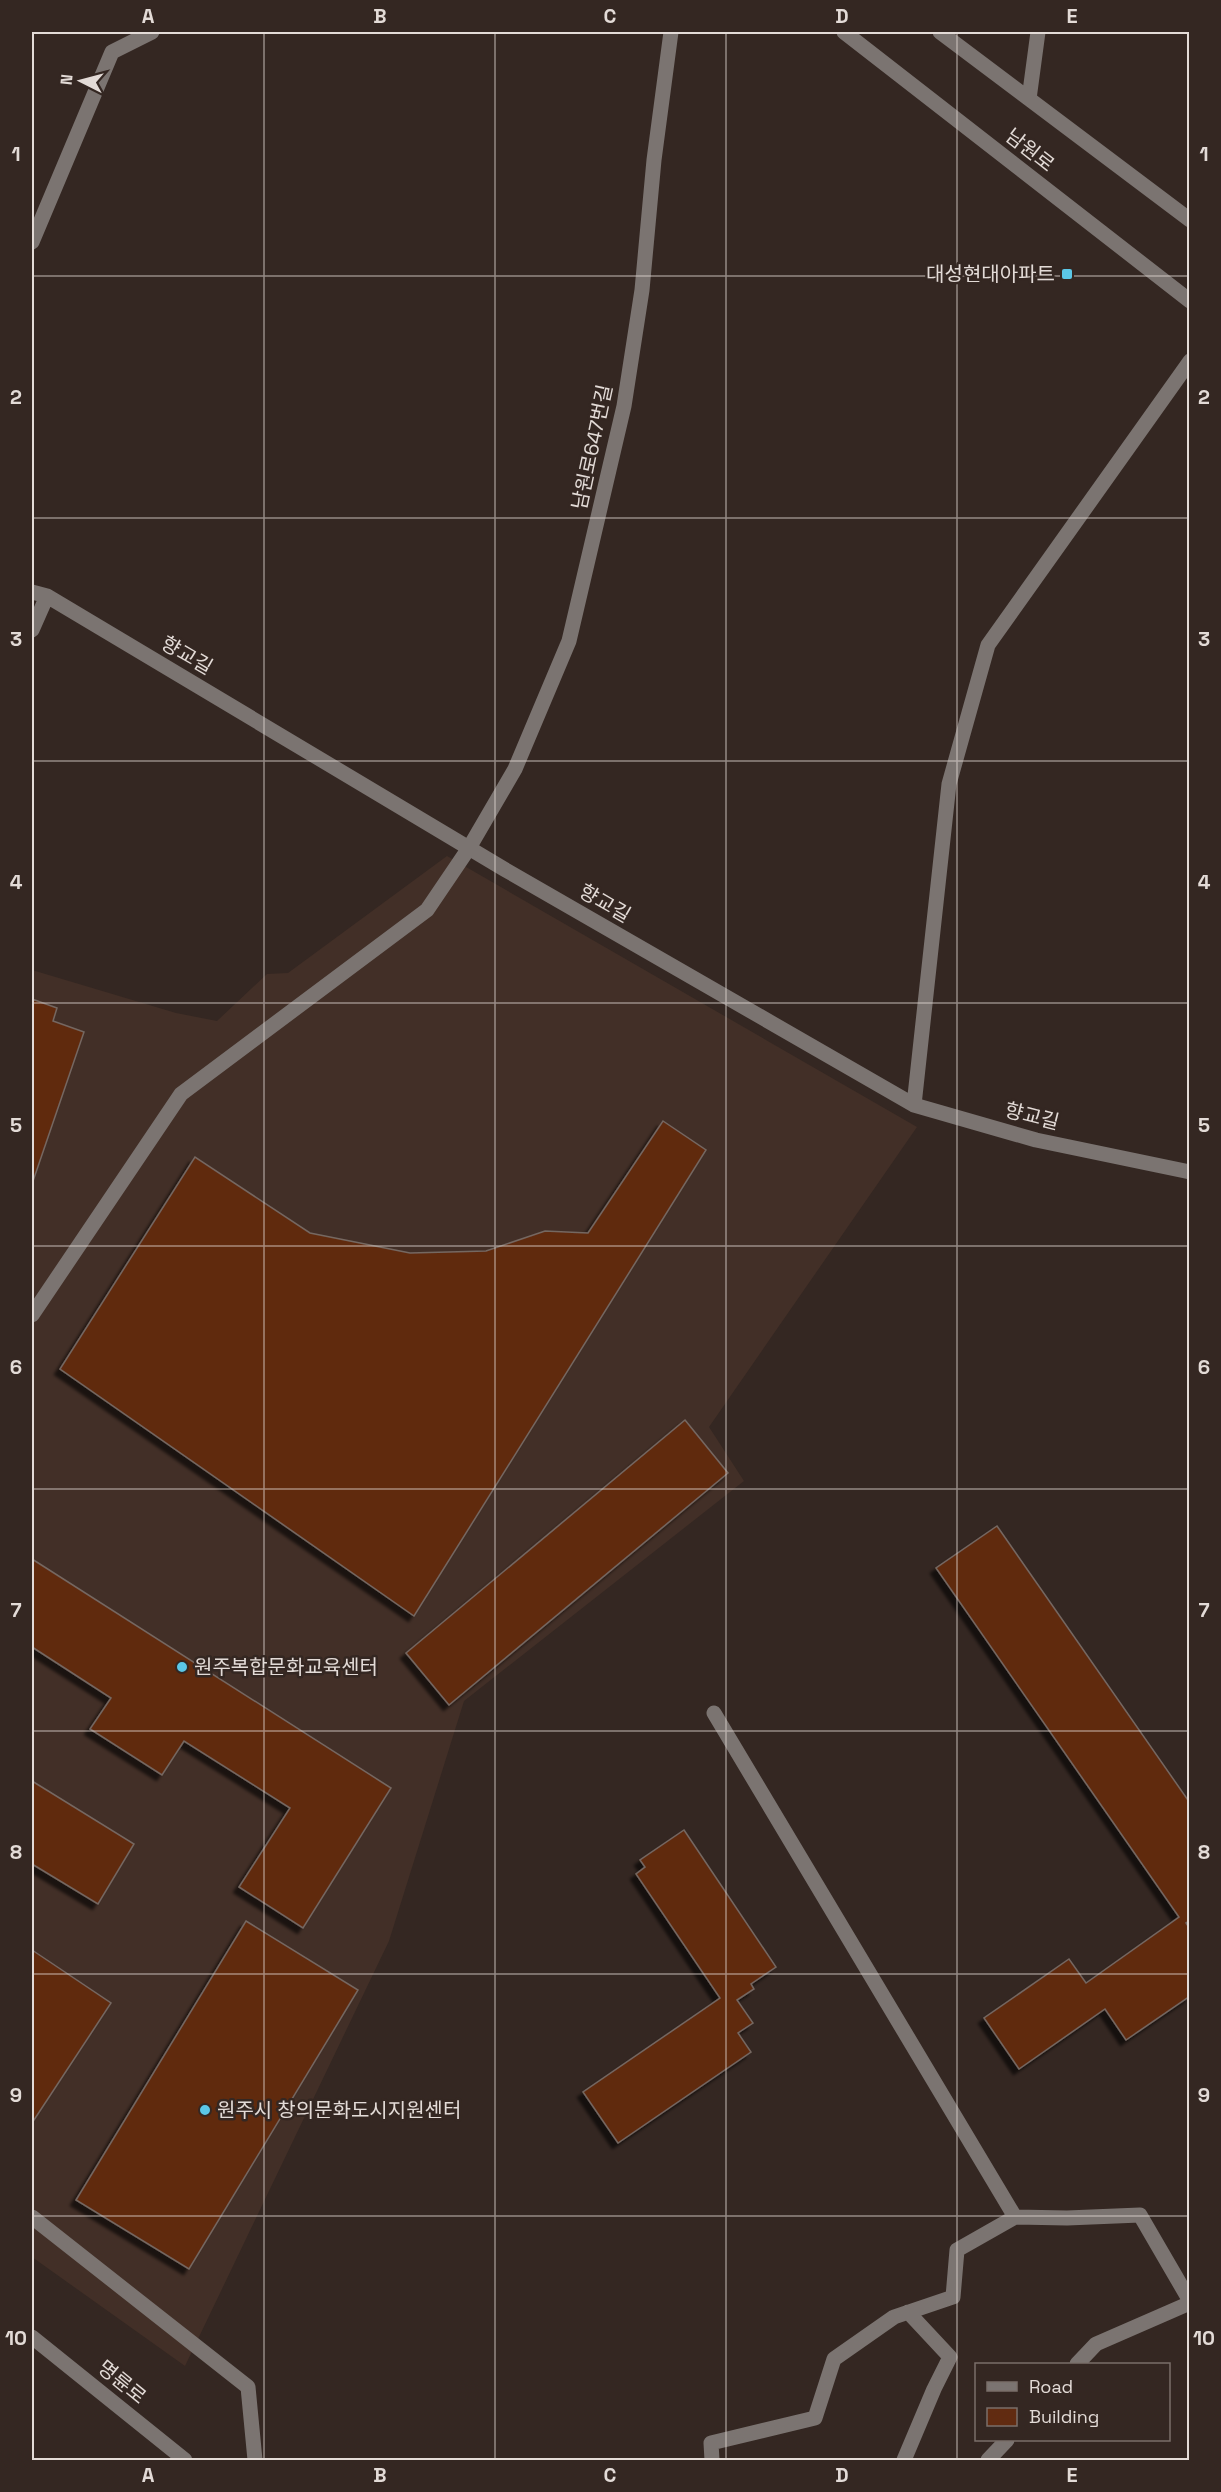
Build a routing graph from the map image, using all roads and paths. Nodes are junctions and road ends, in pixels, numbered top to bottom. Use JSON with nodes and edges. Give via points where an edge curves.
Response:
{"nodes":[{"id":1,"x":152,"y":32,"type":"edge"},
{"id":2,"x":671,"y":32,"type":"edge"},
{"id":3,"x":844,"y":32,"type":"edge"},
{"id":4,"x":940,"y":32,"type":"edge"},
{"id":5,"x":1038,"y":32,"type":"edge"},
{"id":6,"x":1029,"y":99,"type":"junction"},
{"id":7,"x":1190,"y":220,"type":"edge"},
{"id":8,"x":32,"y":242,"type":"edge"},
{"id":9,"x":1190,"y":301,"type":"edge"},
{"id":10,"x":1190,"y":361,"type":"edge"},
{"id":11,"x":32,"y":592,"type":"edge"},
{"id":12,"x":47,"y":596,"type":"junction"},
{"id":13,"x":32,"y":630,"type":"edge"},
{"id":14,"x":469,"y":848,"type":"junction"},
{"id":15,"x":914,"y":1105,"type":"junction"},
{"id":16,"x":1190,"y":1172,"type":"edge"},
{"id":17,"x":32,"y":1315,"type":"edge"},
{"id":18,"x":714,"y":1713,"type":"dead end"},
{"id":19,"x":32,"y":2217,"type":"edge"},
{"id":20,"x":1015,"y":2217,"type":"junction"},
{"id":21,"x":1190,"y":2302,"type":"edge"},
{"id":22,"x":908,"y":2312,"type":"junction"},
{"id":23,"x":32,"y":2337,"type":"edge"},
{"id":24,"x":1078,"y":2363,"type":"edge"},
{"id":25,"x":1005,"y":2441,"type":"edge"},
{"id":26,"x":185,"y":2460,"type":"edge"},
{"id":27,"x":255,"y":2460,"type":"edge"},
{"id":28,"x":712,"y":2460,"type":"edge"},
{"id":29,"x":904,"y":2460,"type":"edge"},
{"id":30,"x":988,"y":2460,"type":"edge"}],
"edges":[{"from":1,"to":8,"type":"street","via":[[112,52]]},
{"from":2,"to":14,"type":"street","name":"남원로647번길","via":[[642,290],[624,406],[569,641],[515,770]]},
{"from":3,"to":9,"type":"street","name":"남원로"},
{"from":4,"to":6,"type":"street","name":"남원로"},
{"from":5,"to":6,"type":"street"},
{"from":6,"to":7,"type":"street","name":"남원로"},
{"from":10,"to":15,"type":"street","via":[[988,645],[949,784]]},
{"from":11,"to":12,"type":"street","name":"향교길"},
{"from":12,"to":13,"type":"street"},
{"from":12,"to":14,"type":"street","name":"향교길"},
{"from":14,"to":15,"type":"street","name":"향교길"},
{"from":14,"to":17,"type":"street","name":"남원로647번길","via":[[427,910],[181,1094]]},
{"from":15,"to":16,"type":"street","name":"향교길","via":[[1036,1140]]},
{"from":18,"to":20,"type":"street"},
{"from":19,"to":27,"type":"street","via":[[248,2387]]},
{"from":20,"to":21,"type":"street","via":[[1140,2215]]},
{"from":20,"to":22,"type":"street","via":[[957,2250],[953,2297]]},
{"from":21,"to":24,"type":"street","via":[[1096,2344]]},
{"from":22,"to":28,"type":"street","via":[[894,2317],[834,2359],[815,2418],[711,2443]]},
{"from":22,"to":29,"type":"street","via":[[950,2357]]},
{"from":23,"to":26,"type":"street","name":"명륜로"},
{"from":25,"to":30,"type":"street"}]}
